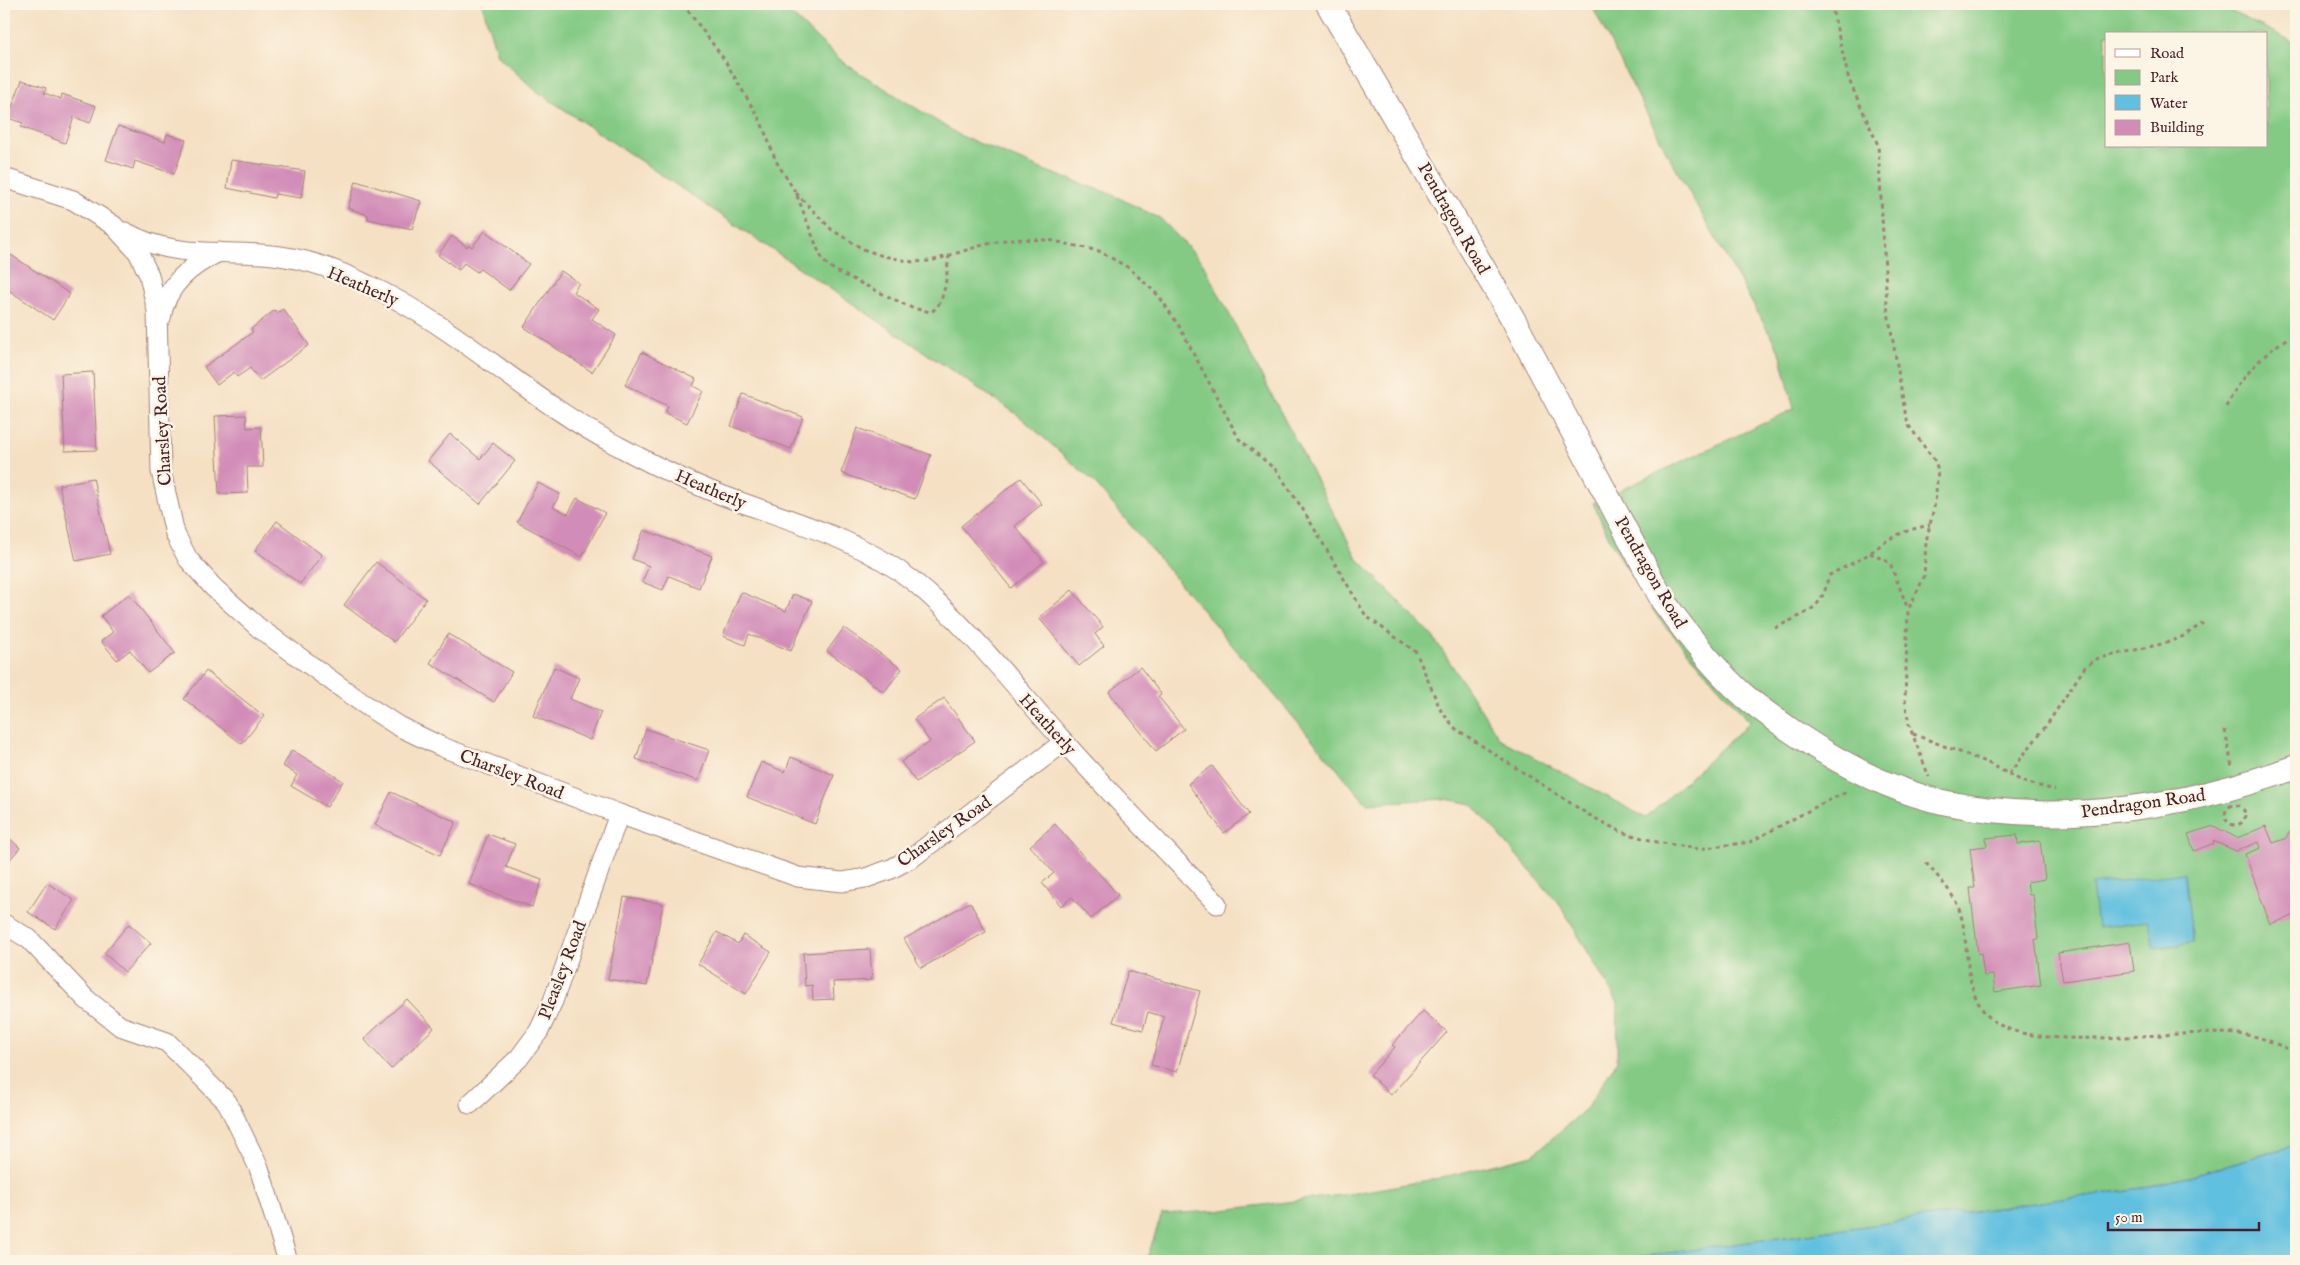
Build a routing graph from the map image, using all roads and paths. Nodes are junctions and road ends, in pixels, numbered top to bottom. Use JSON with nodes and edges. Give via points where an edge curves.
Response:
{"nodes":[{"id":1,"x":684,"y":4,"type":"edge"},
{"id":2,"x":1328,"y":4,"type":"edge"},
{"id":3,"x":1831,"y":4,"type":"edge"},
{"id":4,"x":4,"y":178,"type":"edge"},
{"id":5,"x":796,"y":194,"type":"junction"},
{"id":6,"x":113,"y":225,"type":"junction"},
{"id":7,"x":219,"y":252,"type":"junction"},
{"id":8,"x":949,"y":256,"type":"junction"},
{"id":9,"x":2296,"y":333,"type":"edge"},
{"id":10,"x":158,"y":342,"type":"junction"},
{"id":11,"x":2226,"y":407,"type":"dead end"},
{"id":12,"x":1930,"y":525,"type":"junction"},
{"id":13,"x":1870,"y":553,"type":"junction"},
{"id":14,"x":1908,"y":610,"type":"junction"},
{"id":15,"x":2203,"y":623,"type":"dead end"},
{"id":16,"x":1775,"y":628,"type":"dead end"},
{"id":17,"x":1913,"y":734,"type":"junction"},
{"id":18,"x":1064,"y":742,"type":"junction"},
{"id":19,"x":2296,"y":767,"type":"edge"},
{"id":20,"x":2009,"y":774,"type":"junction"},
{"id":21,"x":2059,"y":791,"type":"dead end"},
{"id":22,"x":1847,"y":792,"type":"dead end"},
{"id":23,"x":1938,"y":801,"type":"junction"},
{"id":24,"x":619,"y":814,"type":"junction"},
{"id":25,"x":2244,"y":820,"type":"joint"},
{"id":26,"x":1926,"y":863,"type":"dead end"},
{"id":27,"x":1217,"y":904,"type":"dead end"},
{"id":28,"x":4,"y":924,"type":"edge"},
{"id":29,"x":2296,"y":1053,"type":"edge"},
{"id":30,"x":470,"y":1104,"type":"dead end"},
{"id":31,"x":288,"y":1261,"type":"edge"}],
"edges":[{"from":1,"to":5,"type":"path","via":[[761,122],[776,161]]},
{"from":2,"to":23,"type":"street","name":"Pendragon Road","via":[[1513,319],[1663,601],[1694,644],[1740,692],[1811,744],[1859,772]]},
{"from":3,"to":12,"type":"path","via":[[1850,80],[1878,145],[1887,306],[1905,412],[1909,426],[1936,461],[1938,470]]},
{"from":4,"to":6,"type":"street","name":"Heatherly","via":[[72,200]]},
{"from":5,"to":8,"type":"path","via":[[832,230],[863,250],[913,262]]},
{"from":5,"to":8,"type":"path","via":[[824,262],[912,308],[931,312],[937,308],[942,299]]},
{"from":6,"to":7,"type":"street","name":"Heatherly","via":[[163,249]]},
{"from":6,"to":10,"type":"street","name":"Heatherly","via":[[138,252],[149,275],[157,312]]},
{"from":7,"to":10,"type":"street","via":[[201,261],[172,287],[163,302]]},
{"from":7,"to":18,"type":"street","name":"Heatherly","via":[[282,256],[354,278],[391,295],[439,325],[535,395],[618,446],[728,498],[857,547],[909,578],[934,600]]},
{"from":8,"to":22,"type":"path","via":[[1010,239],[1049,240],[1099,251],[1129,268],[1159,296],[1179,326],[1239,439],[1277,471],[1366,616],[1416,652],[1441,711],[1456,729],[1589,815],[1621,832],[1698,849],[1750,842]]},
{"from":9,"to":11,"type":"path","via":[[2258,362],[2234,390]]},
{"from":10,"to":24,"type":"street","name":"Charsley Road","via":[[161,471],[168,504],[175,534],[188,559],[213,587],[266,634],[398,726],[442,748]]},
{"from":12,"to":13,"type":"path","via":[[1891,537]]},
{"from":12,"to":14,"type":"path","via":[[1924,577]]},
{"from":13,"to":14,"type":"path","via":[[1890,563]]},
{"from":13,"to":16,"type":"path","via":[[1828,576],[1821,601]]},
{"from":14,"to":17,"type":"path","via":[[1905,700]]},
{"from":15,"to":20,"type":"path","via":[[2166,643],[2096,659],[2085,667]]},
{"from":17,"to":20,"type":"path"},
{"from":17,"to":23,"type":"path"},
{"from":18,"to":24,"type":"street","name":"Charsley Road","via":[[914,857],[866,878],[842,882],[798,877]]},
{"from":18,"to":27,"type":"street","name":"Heatherly"},
{"from":19,"to":23,"type":"street","name":"Pendragon Road","via":[[2232,789],[2128,809],[2039,813]]},
{"from":20,"to":21,"type":"path","via":[[2024,782]]},
{"from":24,"to":30,"type":"street","name":"Pleasley Road","via":[[553,1001],[539,1031],[519,1058]]},
{"from":25,"to":25,"type":"path","via":[[2239,825],[2229,824],[2225,818],[2226,809],[2239,805],[2244,810]]},
{"from":26,"to":29,"type":"path","via":[[1959,908],[1978,1004],[1989,1018],[2007,1030],[2052,1037],[2146,1038],[2220,1034],[2261,1038]]},
{"from":28,"to":31,"type":"street","via":[[29,939],[86,999],[120,1026],[167,1042],[227,1102],[259,1168]]}]}
